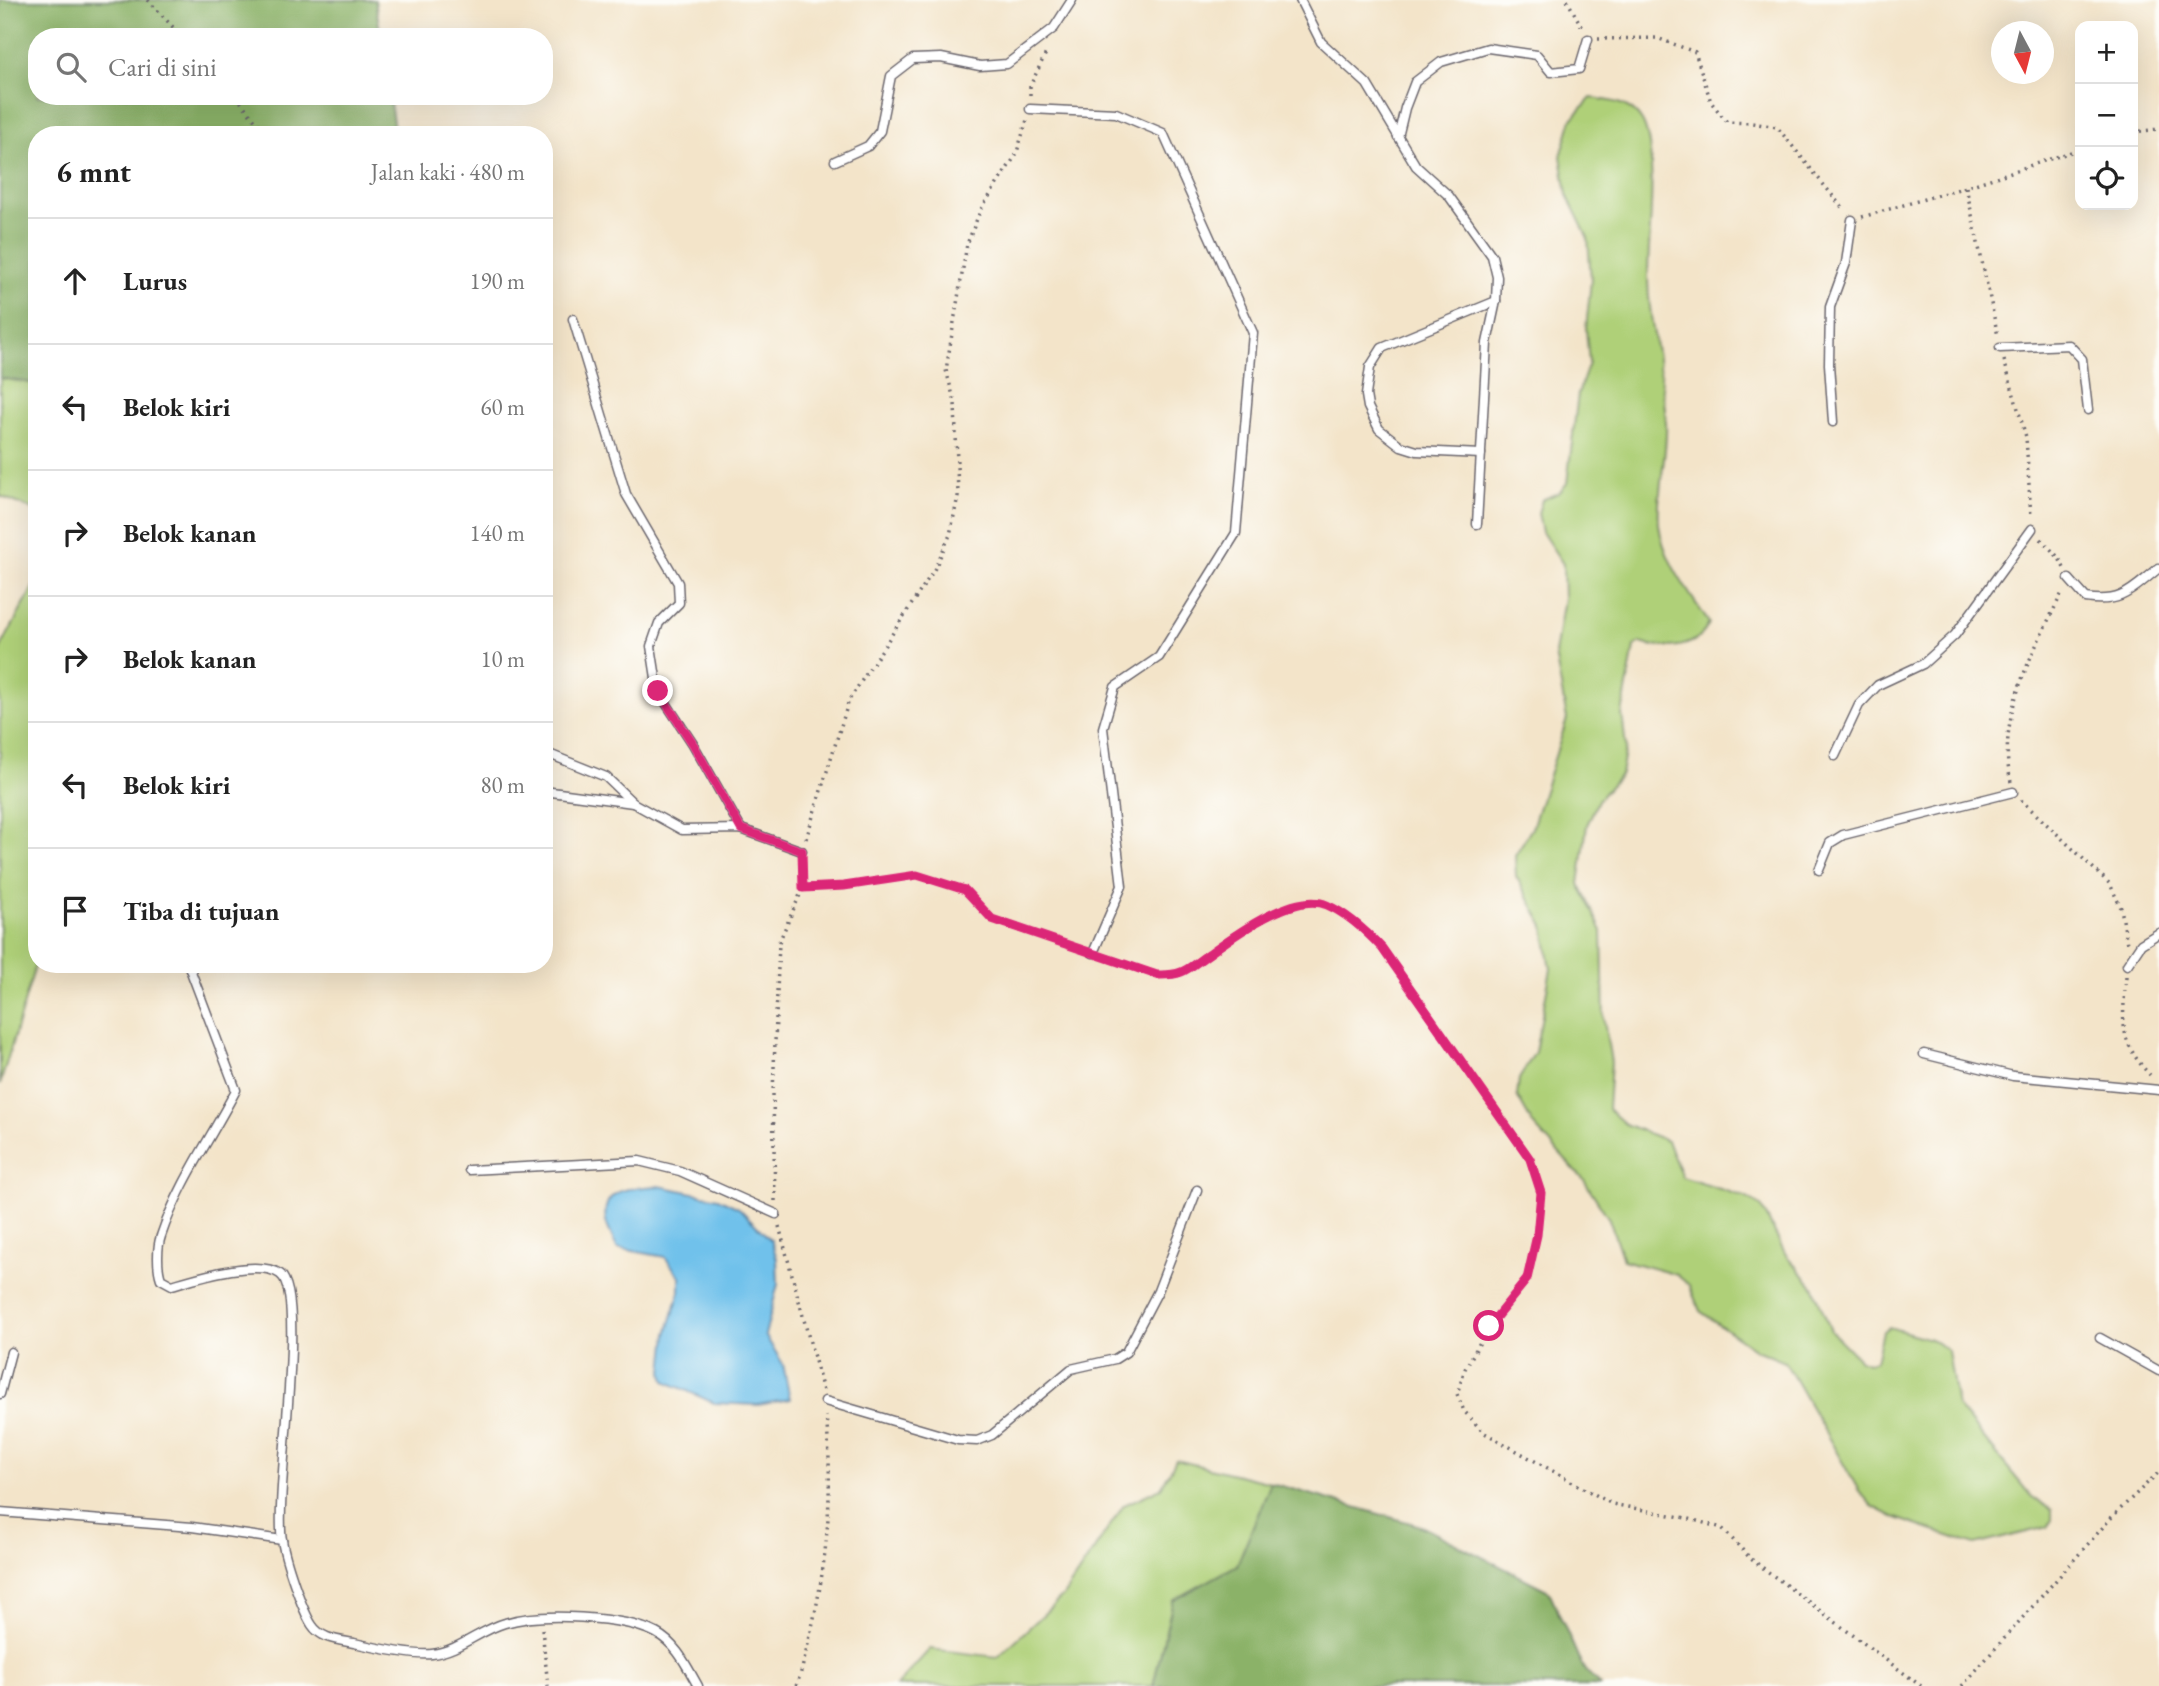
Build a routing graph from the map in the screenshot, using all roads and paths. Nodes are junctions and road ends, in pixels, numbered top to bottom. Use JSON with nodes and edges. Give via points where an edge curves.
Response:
{"nodes":[{"id":1,"x":148,"y":0,"type":"edge"},
{"id":2,"x":1073,"y":0,"type":"edge"},
{"id":3,"x":1300,"y":0,"type":"edge"},
{"id":4,"x":1567,"y":0,"type":"edge"},
{"id":5,"x":174,"y":28,"type":"edge"},
{"id":6,"x":1588,"y":39,"type":"junction"},
{"id":7,"x":1054,"y":44,"type":"dead end"},
{"id":8,"x":243,"y":105,"type":"edge"},
{"id":9,"x":1030,"y":109,"type":"junction"},
{"id":10,"x":260,"y":126,"type":"edge"},
{"id":11,"x":2159,"y":129,"type":"edge"},
{"id":12,"x":2138,"y":131,"type":"edge"},
{"id":13,"x":1398,"y":137,"type":"junction"},
{"id":14,"x":2075,"y":151,"type":"edge"},
{"id":15,"x":835,"y":161,"type":"dead end"},
{"id":16,"x":1966,"y":187,"type":"junction"},
{"id":17,"x":1852,"y":220,"type":"junction"},
{"id":18,"x":1496,"y":301,"type":"junction"},
{"id":19,"x":573,"y":319,"type":"dead end"},
{"id":20,"x":2000,"y":348,"type":"junction"},
{"id":21,"x":2088,"y":410,"type":"dead end"},
{"id":22,"x":1833,"y":422,"type":"dead end"},
{"id":23,"x":1481,"y":454,"type":"junction"},
{"id":24,"x":1477,"y":524,"type":"dead end"},
{"id":25,"x":2032,"y":529,"type":"junction"},
{"id":26,"x":2159,"y":568,"type":"edge"},
{"id":27,"x":2069,"y":579,"type":"junction"},
{"id":28,"x":1835,"y":755,"type":"dead end"},
{"id":29,"x":553,"y":756,"type":"edge"},
{"id":30,"x":553,"y":792,"type":"edge"},
{"id":31,"x":2013,"y":792,"type":"junction"},
{"id":32,"x":633,"y":803,"type":"junction"},
{"id":33,"x":741,"y":829,"type":"junction"},
{"id":34,"x":802,"y":851,"type":"junction"},
{"id":35,"x":1819,"y":870,"type":"dead end"},
{"id":36,"x":803,"y":888,"type":"junction"},
{"id":37,"x":2159,"y":933,"type":"edge"},
{"id":38,"x":1093,"y":953,"type":"junction"},
{"id":39,"x":2127,"y":965,"type":"junction"},
{"id":40,"x":192,"y":973,"type":"edge"},
{"id":41,"x":1924,"y":1055,"type":"dead end"},
{"id":42,"x":2151,"y":1076,"type":"dead end"},
{"id":43,"x":2159,"y":1090,"type":"edge"},
{"id":44,"x":468,"y":1170,"type":"dead end"},
{"id":45,"x":1197,"y":1190,"type":"dead end"},
{"id":46,"x":776,"y":1213,"type":"junction"},
{"id":47,"x":2100,"y":1338,"type":"dead end"},
{"id":48,"x":11,"y":1352,"type":"dead end"},
{"id":49,"x":2159,"y":1371,"type":"edge"},
{"id":50,"x":0,"y":1394,"type":"edge"},
{"id":51,"x":825,"y":1401,"type":"junction"},
{"id":52,"x":2159,"y":1472,"type":"edge"},
{"id":53,"x":0,"y":1512,"type":"edge"},
{"id":54,"x":282,"y":1540,"type":"junction"},
{"id":55,"x":541,"y":1616,"type":"junction"},
{"id":56,"x":548,"y":1686,"type":"edge"},
{"id":57,"x":698,"y":1686,"type":"edge"},
{"id":58,"x":796,"y":1686,"type":"edge"},
{"id":59,"x":1921,"y":1686,"type":"edge"},
{"id":60,"x":1962,"y":1686,"type":"edge"}],
"edges":[{"from":1,"to":5,"type":"path"},
{"from":2,"to":15,"type":"lane","via":[[1054,28],[1007,64],[913,59],[891,76],[880,131],[868,146]]},
{"from":3,"to":13,"type":"lane","via":[[1321,42],[1367,85]]},
{"from":4,"to":6,"type":"path"},
{"from":6,"to":13,"type":"lane","via":[[1579,69],[1551,72],[1536,55],[1488,48],[1441,62],[1415,82]]},
{"from":6,"to":17,"type":"path","via":[[1657,38],[1695,52],[1711,102],[1727,122],[1777,127]]},
{"from":7,"to":9,"type":"path","via":[[1030,86]]},
{"from":8,"to":10,"type":"path"},
{"from":9,"to":34,"type":"path","via":[[1016,155],[981,209],[967,244],[946,370],[955,403],[958,496],[950,535],[934,570],[849,700]]},
{"from":9,"to":38,"type":"lane","via":[[1116,113],[1163,133],[1253,333],[1236,533],[1159,657],[1115,687],[1103,728],[1122,886]]},
{"from":11,"to":12,"type":"path"},
{"from":13,"to":18,"type":"lane","via":[[1416,166],[1448,196],[1492,256]]},
{"from":14,"to":16,"type":"path"},
{"from":16,"to":17,"type":"path"},
{"from":16,"to":20,"type":"path"},
{"from":17,"to":22,"type":"lane","via":[[1846,263],[1830,307]]},
{"from":18,"to":23,"type":"lane","via":[[1487,343]]},
{"from":18,"to":23,"type":"lane","via":[[1382,348],[1370,367],[1366,395],[1379,429],[1401,446]]},
{"from":19,"to":33,"type":"lane","via":[[626,494],[678,583],[679,603],[659,623],[651,646],[658,691]]},
{"from":20,"to":21,"type":"lane","via":[[2069,345],[2082,359]]},
{"from":20,"to":25,"type":"path","via":[[2026,437]]},
{"from":23,"to":24,"type":"lane"},
{"from":25,"to":27,"type":"path","via":[[2059,558]]},
{"from":25,"to":28,"type":"lane","via":[[1955,635],[1923,664],[1878,685],[1859,705]]},
{"from":26,"to":27,"type":"lane","via":[[2122,598],[2100,601],[2086,598]]},
{"from":27,"to":31,"type":"path","via":[[2014,703],[2006,761]]},
{"from":29,"to":32,"type":"lane","via":[[606,777]]},
{"from":30,"to":32,"type":"lane"},
{"from":31,"to":35,"type":"lane","via":[[1843,835],[1830,843]]},
{"from":31,"to":39,"type":"path","via":[[2110,884],[2121,908]]},
{"from":32,"to":33,"type":"lane","via":[[682,830]]},
{"from":33,"to":34,"type":"lane"},
{"from":34,"to":36,"type":"path"},
{"from":36,"to":38,"type":"path","via":[[917,875],[965,890],[992,919]]},
{"from":36,"to":46,"type":"path","via":[[779,942],[772,1093]]},
{"from":37,"to":39,"type":"lane","via":[[2141,944]]},
{"from":38,"to":59,"type":"path","via":[[1157,975],[1177,975],[1250,925],[1301,903],[1325,904],[1363,928],[1382,948],[1530,1159],[1541,1193],[1527,1279],[1489,1326],[1465,1369],[1457,1394],[1464,1411],[1483,1432],[1612,1504],[1722,1528],[1751,1559]]},
{"from":39,"to":42,"type":"path","via":[[2123,1028],[2134,1059]]},
{"from":40,"to":54,"type":"lane","via":[[236,1090],[176,1200],[160,1239],[159,1273],[172,1285],[226,1270],[263,1268],[280,1274],[289,1285],[292,1338],[280,1502]]},
{"from":41,"to":43,"type":"lane","via":[[2013,1076]]},
{"from":44,"to":46,"type":"lane","via":[[639,1161],[680,1171]]},
{"from":45,"to":51,"type":"lane","via":[[1158,1291],[1126,1352],[1071,1369],[992,1435],[977,1441],[958,1440]]},
{"from":46,"to":51,"type":"path"},
{"from":47,"to":49,"type":"lane"},
{"from":48,"to":50,"type":"lane"},
{"from":51,"to":58,"type":"path","via":[[830,1498],[822,1581]]},
{"from":52,"to":60,"type":"path","via":[[2112,1517]]},
{"from":53,"to":54,"type":"lane","via":[[192,1527]]},
{"from":54,"to":55,"type":"lane","via":[[305,1614],[327,1638],[432,1654],[504,1623]]},
{"from":55,"to":56,"type":"path"},
{"from":55,"to":57,"type":"lane","via":[[616,1621],[656,1633],[677,1651]]}]}
